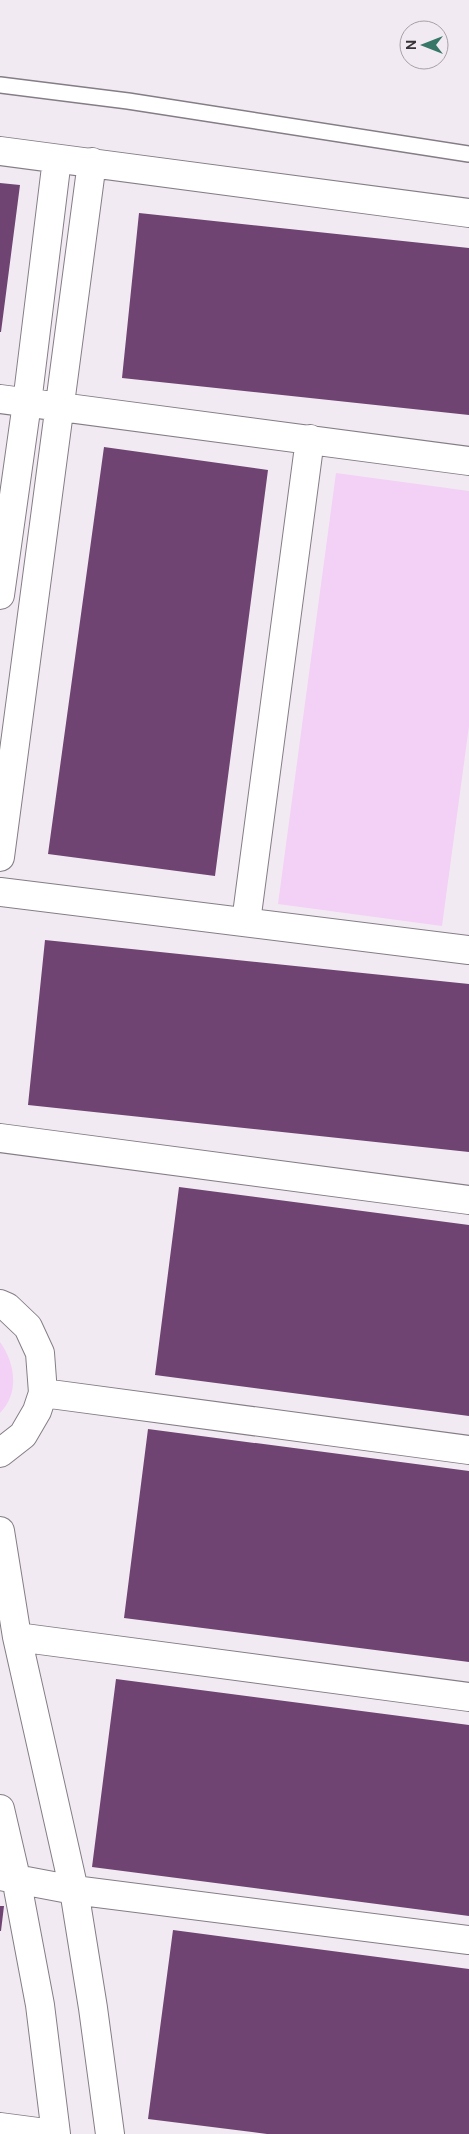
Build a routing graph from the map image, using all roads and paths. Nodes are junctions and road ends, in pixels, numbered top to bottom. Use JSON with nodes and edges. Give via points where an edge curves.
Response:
{"nodes":[{"id":1,"x":0,"y":85,"type":"edge"},
{"id":2,"x":0,"y":151,"type":"edge"},
{"id":3,"x":469,"y":154,"type":"edge"},
{"id":4,"x":57,"y":159,"type":"junction"},
{"id":5,"x":92,"y":162,"type":"junction"},
{"id":6,"x":469,"y":213,"type":"edge"},
{"id":7,"x":0,"y":399,"type":"edge"},
{"id":8,"x":27,"y":403,"type":"junction"},
{"id":9,"x":61,"y":407,"type":"junction"},
{"id":10,"x":310,"y":440,"type":"junction"},
{"id":11,"x":469,"y":461,"type":"edge"},
{"id":12,"x":0,"y":595,"type":"edge"},
{"id":13,"x":0,"y":858,"type":"edge"},
{"id":14,"x":0,"y":892,"type":"edge"},
{"id":15,"x":246,"y":922,"type":"junction"},
{"id":16,"x":468,"y":946,"type":"edge"},
{"id":17,"x":0,"y":1138,"type":"edge"},
{"id":18,"x":469,"y":1200,"type":"edge"},
{"id":19,"x":0,"y":1304,"type":"edge"},
{"id":20,"x":44,"y":1393,"type":"junction"},
{"id":21,"x":469,"y":1450,"type":"edge"},
{"id":22,"x":0,"y":1453,"type":"edge"},
{"id":23,"x":0,"y":1531,"type":"edge"},
{"id":24,"x":17,"y":1637,"type":"junction"},
{"id":25,"x":469,"y":1697,"type":"edge"},
{"id":26,"x":0,"y":1809,"type":"edge"},
{"id":27,"x":8,"y":1877,"type":"edge"},
{"id":28,"x":74,"y":1890,"type":"junction"},
{"id":29,"x":469,"y":1940,"type":"edge"},
{"id":30,"x":0,"y":2127,"type":"edge"},
{"id":31,"x":54,"y":2134,"type":"edge"},
{"id":32,"x":110,"y":2134,"type":"edge"}],
"edges":[{"from":1,"to":3,"type":"lane","via":[[128,101]]},
{"from":2,"to":4,"type":"street"},
{"from":4,"to":5,"type":"street"},
{"from":4,"to":8,"type":"street"},
{"from":5,"to":6,"type":"street"},
{"from":5,"to":9,"type":"street"},
{"from":7,"to":8,"type":"street"},
{"from":8,"to":9,"type":"street"},
{"from":8,"to":12,"type":"street"},
{"from":9,"to":10,"type":"street"},
{"from":9,"to":13,"type":"street"},
{"from":10,"to":11,"type":"street"},
{"from":10,"to":15,"type":"street"},
{"from":14,"to":15,"type":"street"},
{"from":15,"to":16,"type":"street"},
{"from":17,"to":18,"type":"street"},
{"from":19,"to":20,"type":"street","via":[[28,1327],[40,1354]]},
{"from":20,"to":21,"type":"street"},
{"from":20,"to":22,"type":"street","via":[[23,1435]]},
{"from":23,"to":24,"type":"street"},
{"from":24,"to":25,"type":"street"},
{"from":24,"to":28,"type":"street"},
{"from":26,"to":27,"type":"street"},
{"from":27,"to":28,"type":"street"},
{"from":27,"to":31,"type":"street","via":[[40,2005]]},
{"from":28,"to":29,"type":"street"},
{"from":28,"to":32,"type":"street","via":[[94,2008]]},
{"from":30,"to":31,"type":"street"}]}
